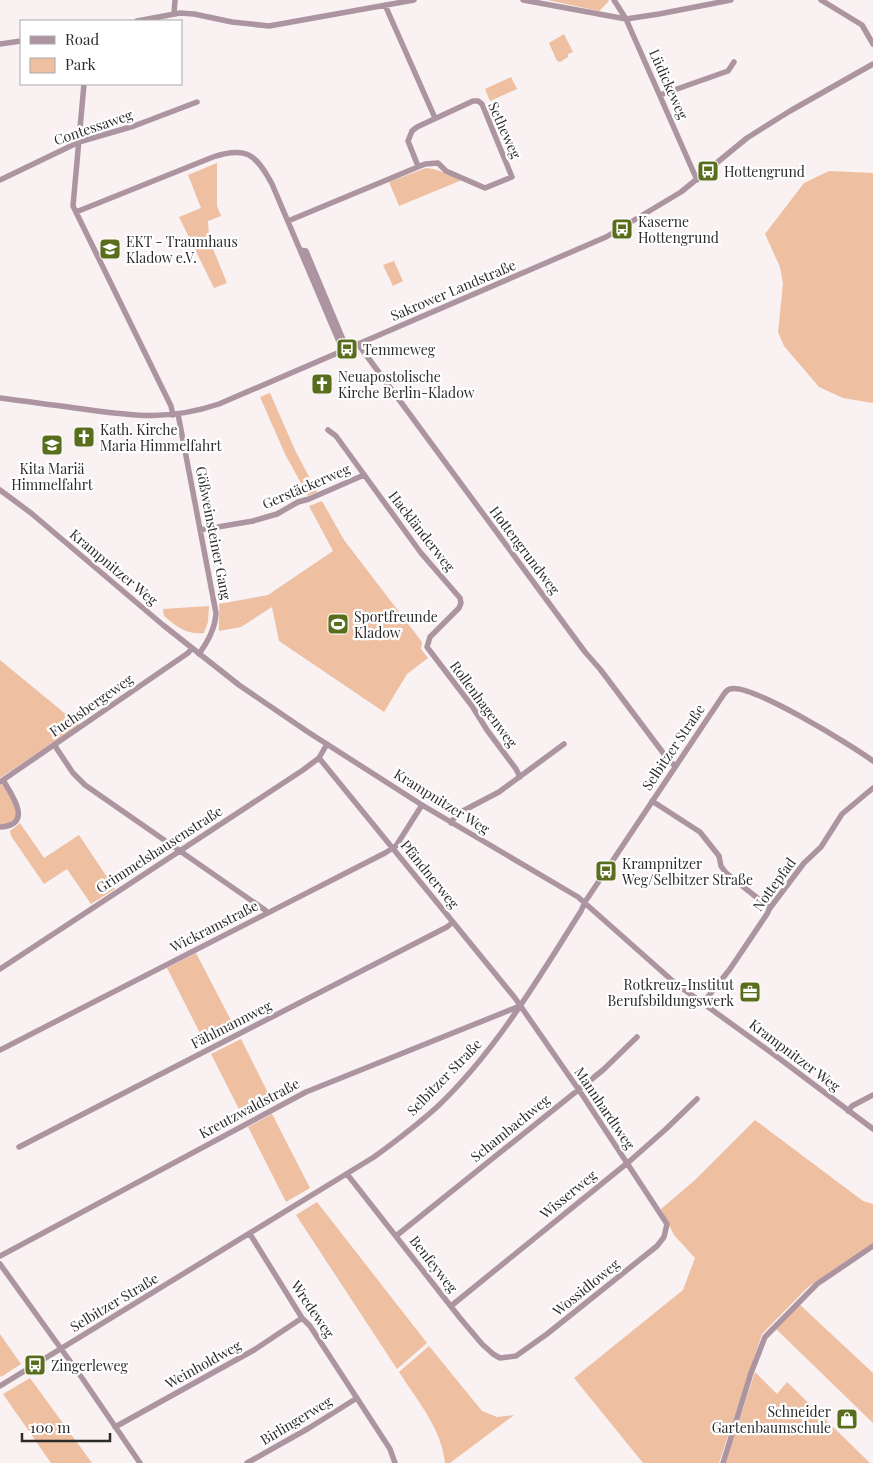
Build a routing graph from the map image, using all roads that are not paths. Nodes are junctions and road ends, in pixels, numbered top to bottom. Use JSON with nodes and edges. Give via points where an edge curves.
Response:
{"nodes":[{"id":1,"x":175,"y":0,"type":"edge"},
{"id":2,"x":414,"y":0,"type":"edge"},
{"id":3,"x":523,"y":0,"type":"edge"},
{"id":4,"x":614,"y":0,"type":"edge"},
{"id":5,"x":731,"y":0,"type":"edge"},
{"id":6,"x":822,"y":0,"type":"edge"},
{"id":7,"x":385,"y":5,"type":"junction"},
{"id":8,"x":174,"y":13,"type":"junction"},
{"id":9,"x":626,"y":19,"type":"junction"},
{"id":10,"x":142,"y":20,"type":"edge"},
{"id":11,"x":20,"y":41,"type":"edge"},
{"id":12,"x":0,"y":44,"type":"edge"},
{"id":13,"x":873,"y":44,"type":"edge"},
{"id":14,"x":734,"y":62,"type":"dead end"},
{"id":15,"x":873,"y":64,"type":"edge"},
{"id":16,"x":84,"y":85,"type":"edge"},
{"id":17,"x":660,"y":95,"type":"junction"},
{"id":18,"x":197,"y":102,"type":"dead end"},
{"id":19,"x":436,"y":118,"type":"junction"},
{"id":20,"x":79,"y":142,"type":"junction"},
{"id":21,"x":418,"y":166,"type":"junction"},
{"id":22,"x":0,"y":180,"type":"edge"},
{"id":23,"x":697,"y":180,"type":"junction"},
{"id":24,"x":76,"y":212,"type":"junction"},
{"id":25,"x":288,"y":221,"type":"junction"},
{"id":26,"x":358,"y":344,"type":"junction"},
{"id":27,"x":345,"y":350,"type":"junction"},
{"id":28,"x":0,"y":398,"type":"edge"},
{"id":29,"x":175,"y":414,"type":"junction"},
{"id":30,"x":328,"y":430,"type":"dead end"},
{"id":31,"x":364,"y":475,"type":"junction"},
{"id":32,"x":0,"y":490,"type":"edge"},
{"id":33,"x":200,"y":530,"type":"junction"},
{"id":34,"x":428,"y":647,"type":"joint"},
{"id":35,"x":192,"y":648,"type":"junction"},
{"id":36,"x":199,"y":654,"type":"junction"},
{"id":37,"x":327,"y":744,"type":"junction"},
{"id":38,"x":564,"y":744,"type":"dead end"},
{"id":39,"x":55,"y":746,"type":"junction"},
{"id":40,"x":319,"y":758,"type":"junction"},
{"id":41,"x":873,"y":761,"type":"edge"},
{"id":42,"x":676,"y":766,"type":"junction"},
{"id":43,"x":520,"y":777,"type":"junction"},
{"id":44,"x":1,"y":781,"type":"edge"},
{"id":45,"x":873,"y":788,"type":"edge"},
{"id":46,"x":652,"y":801,"type":"junction"},
{"id":47,"x":422,"y":805,"type":"junction"},
{"id":48,"x":450,"y":823,"type":"junction"},
{"id":49,"x":0,"y":827,"type":"edge"},
{"id":50,"x":392,"y":848,"type":"junction"},
{"id":51,"x":179,"y":850,"type":"junction"},
{"id":52,"x":585,"y":902,"type":"junction"},
{"id":53,"x":770,"y":908,"type":"junction"},
{"id":54,"x":267,"y":913,"type":"junction"},
{"id":55,"x":453,"y":922,"type":"junction"},
{"id":56,"x":0,"y":969,"type":"edge"},
{"id":57,"x":703,"y":1003,"type":"junction"},
{"id":58,"x":520,"y":1006,"type":"junction"},
{"id":59,"x":637,"y":1037,"type":"dead end"},
{"id":60,"x":0,"y":1050,"type":"edge"},
{"id":61,"x":577,"y":1090,"type":"junction"},
{"id":62,"x":873,"y":1094,"type":"edge"},
{"id":63,"x":697,"y":1099,"type":"dead end"},
{"id":64,"x":848,"y":1111,"type":"junction"},
{"id":65,"x":873,"y":1129,"type":"edge"},
{"id":66,"x":19,"y":1147,"type":"dead end"},
{"id":67,"x":627,"y":1162,"type":"junction"},
{"id":68,"x":347,"y":1174,"type":"junction"},
{"id":69,"x":668,"y":1224,"type":"joint"},
{"id":70,"x":250,"y":1234,"type":"junction"},
{"id":71,"x":396,"y":1236,"type":"junction"},
{"id":72,"x":873,"y":1246,"type":"edge"},
{"id":73,"x":0,"y":1256,"type":"edge"},
{"id":74,"x":0,"y":1264,"type":"edge"},
{"id":75,"x":451,"y":1306,"type":"junction"},
{"id":76,"x":302,"y":1318,"type":"junction"},
{"id":77,"x":60,"y":1349,"type":"junction"},
{"id":78,"x":509,"y":1358,"type":"joint"},
{"id":79,"x":0,"y":1386,"type":"edge"},
{"id":80,"x":357,"y":1398,"type":"junction"},
{"id":81,"x":115,"y":1427,"type":"junction"},
{"id":82,"x":140,"y":1463,"type":"edge"},
{"id":83,"x":247,"y":1463,"type":"edge"},
{"id":84,"x":395,"y":1463,"type":"edge"},
{"id":85,"x":722,"y":1463,"type":"edge"}],
"edges":[{"from":1,"to":8,"type":"street"},
{"from":2,"to":7,"type":"street"},
{"from":3,"to":9,"type":"street"},
{"from":4,"to":9,"type":"street","name":"Lüdickeweg"},
{"from":5,"to":9,"type":"street"},
{"from":6,"to":13,"type":"street","via":[[862,25]]},
{"from":7,"to":8,"type":"street","via":[[269,26]]},
{"from":7,"to":19,"type":"street"},
{"from":8,"to":10,"type":"street"},
{"from":9,"to":17,"type":"street","name":"Lüdickeweg"},
{"from":11,"to":12,"type":"street"},
{"from":14,"to":17,"type":"street","via":[[728,71]]},
{"from":15,"to":23,"type":"street","name":"Sakrower Landstraße","via":[[747,138]]},
{"from":16,"to":20,"type":"street","name":"Gößweinsteiner Gang"},
{"from":17,"to":23,"type":"street","name":"Lüdickeweg"},
{"from":18,"to":20,"type":"street","name":"Contessaweg","via":[[134,126]]},
{"from":19,"to":21,"type":"street","name":"Setheweg","via":[[417,127],[410,135],[409,146]]},
{"from":19,"to":21,"type":"street","name":"Setheweg","via":[[473,101],[482,104],[512,177],[485,188],[446,171],[438,163]]},
{"from":20,"to":22,"type":"street","name":"Contessaweg"},
{"from":20,"to":24,"type":"street","name":"Gößweinsteiner Gang","via":[[73,206]]},
{"from":21,"to":25,"type":"street","name":"Setheweg"},
{"from":23,"to":26,"type":"street","name":"Sakrower Landstraße","via":[[606,238]]},
{"from":24,"to":25,"type":"street","via":[[213,157],[237,151],[250,155],[261,166]]},
{"from":24,"to":29,"type":"street","name":"Gößweinsteiner Gang"},
{"from":25,"to":27,"type":"street"},
{"from":26,"to":27,"type":"street","name":"Sakrower Landstraße"},
{"from":26,"to":42,"type":"street","name":"Hottengrundweg","via":[[585,652]]},
{"from":27,"to":29,"type":"street","name":"Sakrower Landstraße","via":[[219,404]]},
{"from":28,"to":29,"type":"street","name":"Sakrower Landstraße","via":[[132,415]]},
{"from":29,"to":33,"type":"street","name":"Gößweinsteiner Gang"},
{"from":30,"to":31,"type":"street","name":"Hackländerweg"},
{"from":31,"to":33,"type":"street","name":"Gerstäckerweg","via":[[271,516]]},
{"from":31,"to":34,"type":"street","name":"Hackländerweg","via":[[421,553],[462,601],[430,637]]},
{"from":32,"to":35,"type":"street","name":"Krampnitzer Weg"},
{"from":33,"to":36,"type":"street","name":"Gößweinsteiner Gang","via":[[216,614],[214,627]]},
{"from":34,"to":43,"type":"street","name":"Rollenhagenweg"},
{"from":35,"to":36,"type":"street","name":"Krampnitzer Weg"},
{"from":35,"to":39,"type":"street","name":"Fuchsbergeweg"},
{"from":36,"to":37,"type":"street","name":"Krampnitzer Weg"},
{"from":37,"to":40,"type":"street","name":"Grimmelshausenstraße"},
{"from":37,"to":47,"type":"street","name":"Krampnitzer Weg"},
{"from":38,"to":43,"type":"street"},
{"from":39,"to":44,"type":"street","name":"Fuchsbergeweg"},
{"from":39,"to":51,"type":"street","via":[[73,773],[86,785]]},
{"from":40,"to":50,"type":"street","name":"Pfändnerweg"},
{"from":40,"to":51,"type":"street","name":"Grimmelshausenstraße"},
{"from":41,"to":42,"type":"street","name":"Selbitzer Straße","via":[[799,716],[746,692],[731,689],[722,697]]},
{"from":42,"to":46,"type":"street","name":"Selbitzer Straße"},
{"from":43,"to":48,"type":"street","via":[[457,814]]},
{"from":44,"to":49,"type":"street","name":"Fuchsbergeweg","via":[[19,810],[12,824]]},
{"from":45,"to":53,"type":"street","name":"Nottepfad","via":[[842,814],[821,847],[804,863]]},
{"from":46,"to":52,"type":"street","name":"Selbitzer Straße"},
{"from":46,"to":53,"type":"street","via":[[700,832],[719,856],[726,873]]},
{"from":47,"to":48,"type":"street","name":"Krampnitzer Weg"},
{"from":47,"to":50,"type":"street","name":"Wickramstraße"},
{"from":48,"to":52,"type":"street","name":"Krampnitzer Weg"},
{"from":50,"to":54,"type":"street","name":"Wickramstraße"},
{"from":50,"to":55,"type":"street","name":"Pfändnerweg"},
{"from":51,"to":54,"type":"street"},
{"from":51,"to":56,"type":"street","name":"Grimmelshausenstraße"},
{"from":52,"to":57,"type":"street","name":"Krampnitzer Weg","via":[[650,962]]},
{"from":52,"to":58,"type":"street","name":"Selbitzer Straße"},
{"from":53,"to":57,"type":"street","name":"Nottepfad","via":[[735,962]]},
{"from":54,"to":60,"type":"street","name":"Wickramstraße"},
{"from":55,"to":58,"type":"street","name":"Pfändnerweg"},
{"from":55,"to":66,"type":"street","name":"Fählmannweg"},
{"from":57,"to":64,"type":"street","name":"Krampnitzer Weg"},
{"from":58,"to":61,"type":"street","name":"Mannhardtweg"},
{"from":58,"to":68,"type":"street","name":"Selbitzer Straße","via":[[488,1051],[437,1107],[385,1149]]},
{"from":58,"to":73,"type":"street","name":"Kreutzwaldstraße","via":[[306,1092]]},
{"from":59,"to":61,"type":"street","name":"Schambachweg"},
{"from":61,"to":67,"type":"street","name":"Mannhardtweg"},
{"from":61,"to":71,"type":"street","name":"Schambachweg"},
{"from":62,"to":64,"type":"street"},
{"from":63,"to":67,"type":"street","name":"Wisserweg"},
{"from":64,"to":65,"type":"street","name":"Krampnitzer Weg"},
{"from":67,"to":69,"type":"street","name":"Mannhardtweg"},
{"from":67,"to":75,"type":"street","name":"Wisserweg"},
{"from":68,"to":70,"type":"street","name":"Selbitzer Straße"},
{"from":68,"to":71,"type":"street","name":"Benfeyweg"},
{"from":69,"to":78,"type":"street","name":"Wossidloweg","via":[[664,1237],[656,1246],[547,1334]]},
{"from":70,"to":76,"type":"street","name":"Wredeweg"},
{"from":70,"to":77,"type":"street","name":"Selbitzer Straße"},
{"from":71,"to":75,"type":"street","name":"Benfeyweg"},
{"from":72,"to":85,"type":"street","via":[[817,1284],[765,1337]]},
{"from":74,"to":77,"type":"street"},
{"from":75,"to":78,"type":"street","name":"Benfeyweg","via":[[487,1349],[500,1358]]},
{"from":76,"to":80,"type":"street","name":"Wredeweg"},
{"from":76,"to":81,"type":"street","name":"Weinholdweg","via":[[254,1350]]},
{"from":77,"to":79,"type":"street","name":"Selbitzer Straße"},
{"from":77,"to":81,"type":"street"},
{"from":80,"to":83,"type":"street","name":"Birlingerweg"},
{"from":80,"to":84,"type":"street","name":"Wredeweg","via":[[390,1449]]},
{"from":81,"to":82,"type":"street"}]}
